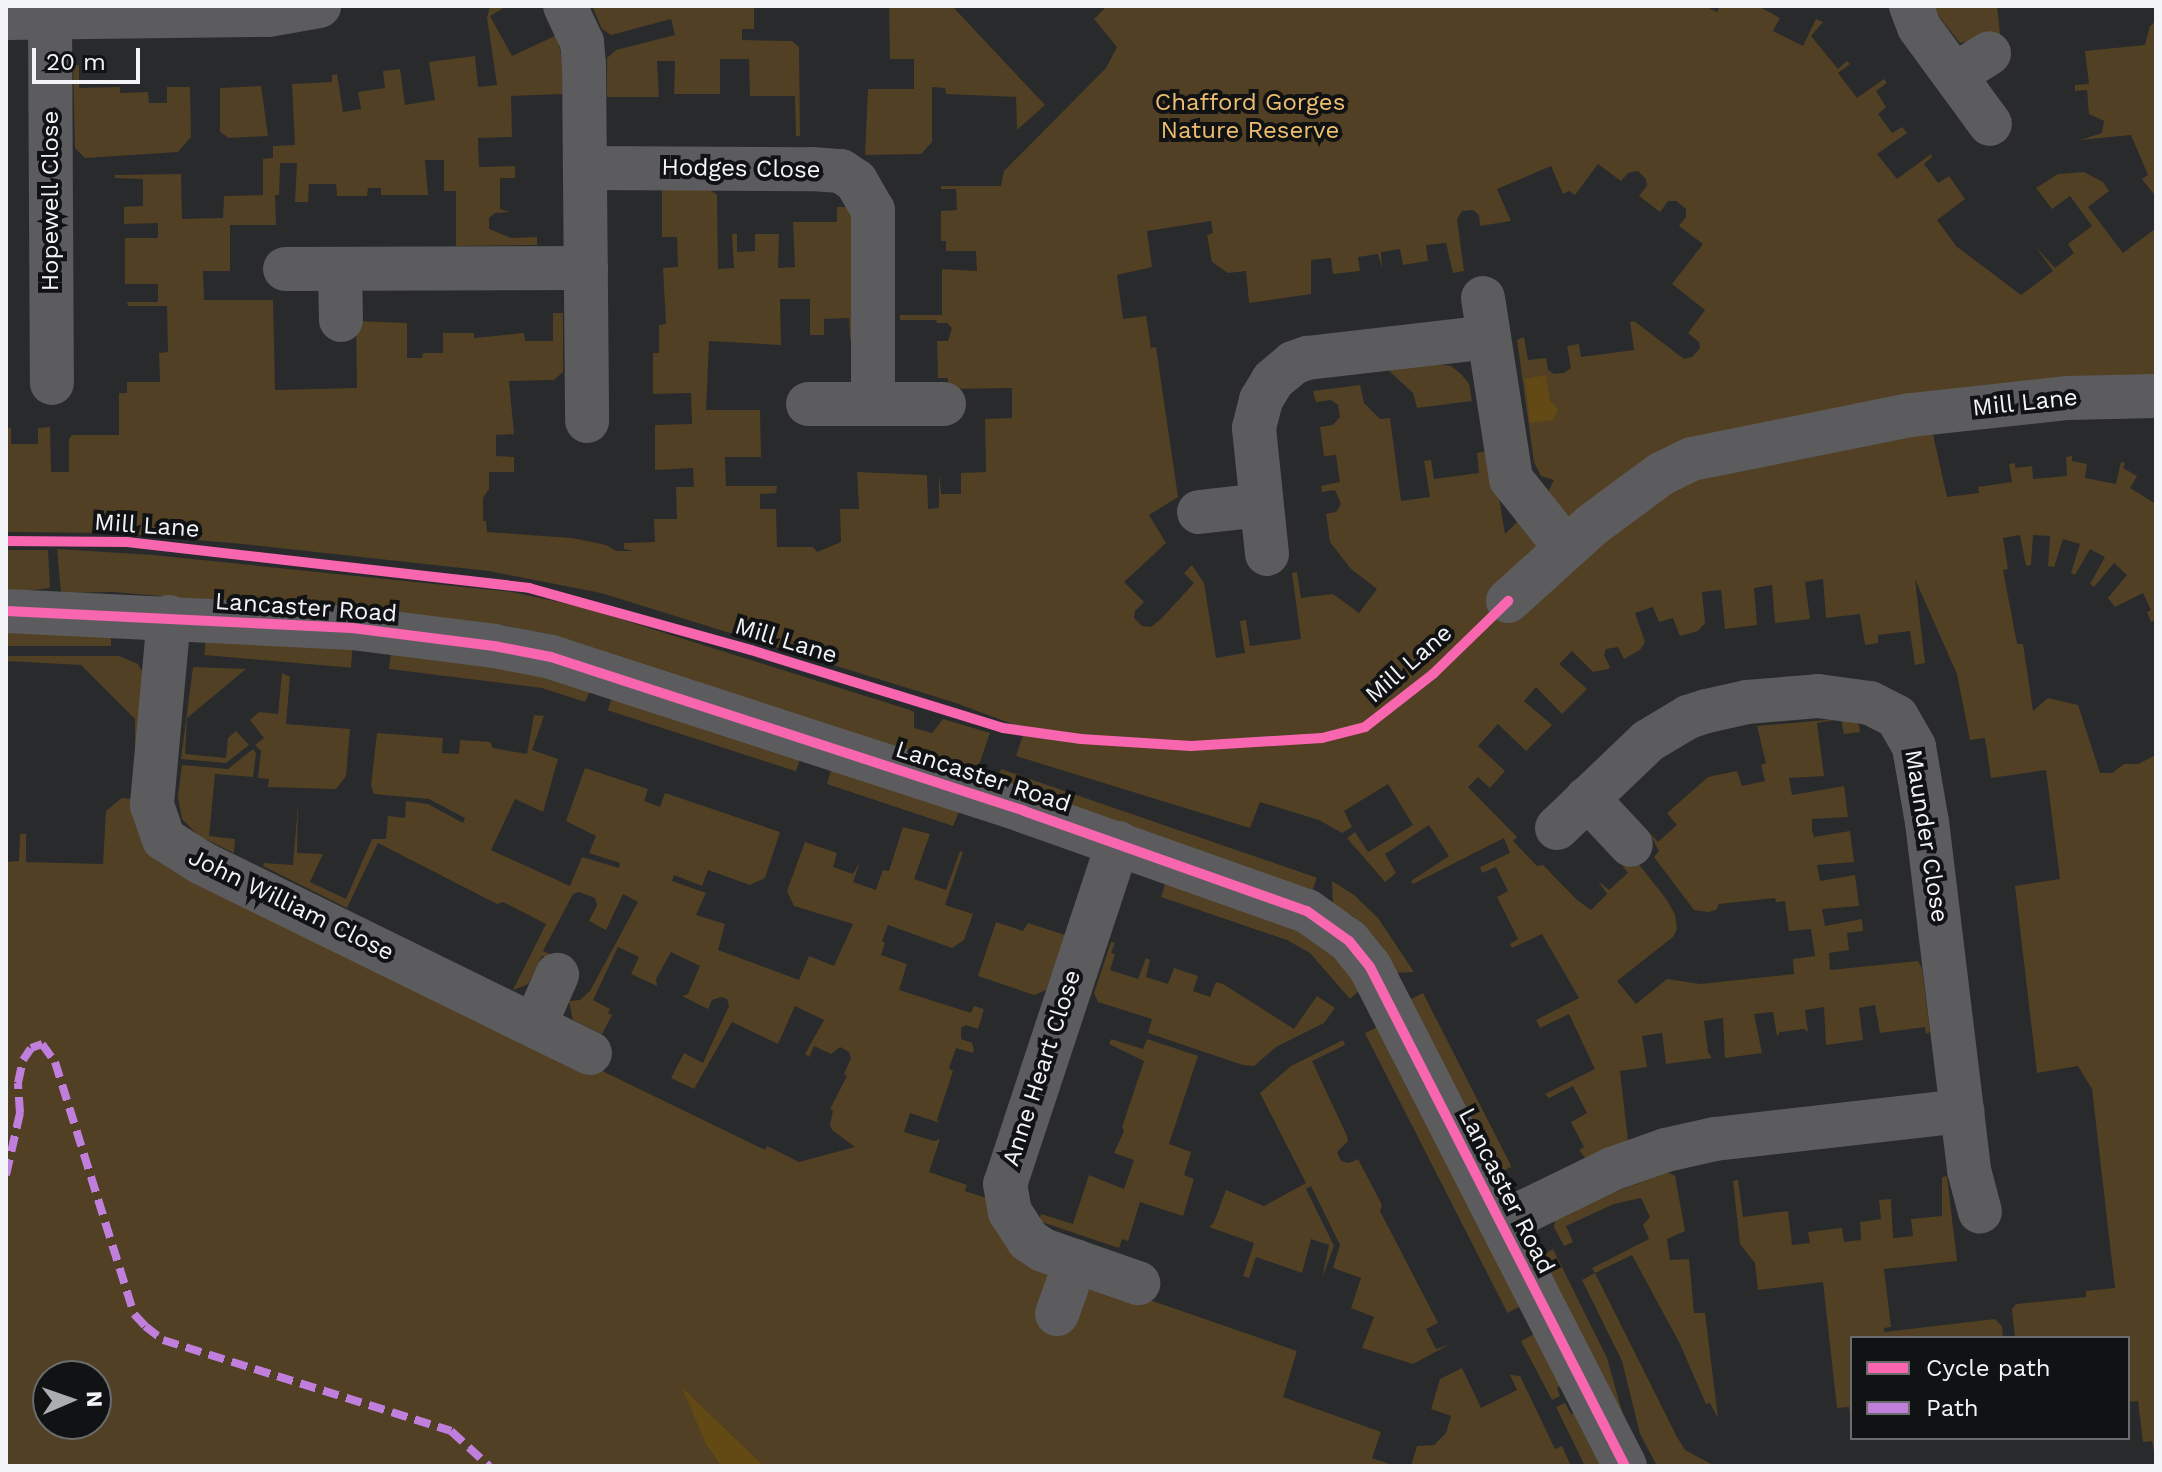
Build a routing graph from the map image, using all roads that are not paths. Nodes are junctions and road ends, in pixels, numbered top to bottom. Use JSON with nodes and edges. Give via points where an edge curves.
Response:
{"nodes":[{"id":1,"x":319,"y":6,"type":"edge"},
{"id":2,"x":565,"y":6,"type":"edge"},
{"id":3,"x":1911,"y":6,"type":"edge"},
{"id":4,"x":234,"y":11,"type":"edge"},
{"id":5,"x":6,"y":18,"type":"edge"},
{"id":6,"x":50,"y":19,"type":"junction"},
{"id":7,"x":1990,"y":124,"type":"dead end"},
{"id":8,"x":588,"y":168,"type":"junction"},
{"id":9,"x":586,"y":268,"type":"junction"},
{"id":10,"x":285,"y":269,"type":"dead end"},
{"id":11,"x":340,"y":269,"type":"junction"},
{"id":12,"x":341,"y":320,"type":"dead end"},
{"id":13,"x":52,"y":383,"type":"dead end"},
{"id":14,"x":2156,"y":396,"type":"edge"},
{"id":15,"x":808,"y":404,"type":"dead end"},
{"id":16,"x":873,"y":404,"type":"junction"},
{"id":17,"x":944,"y":404,"type":"dead end"},
{"id":18,"x":587,"y":421,"type":"dead end"},
{"id":19,"x":1261,"y":505,"type":"junction"},
{"id":20,"x":1199,"y":512,"type":"dead end"},
{"id":21,"x":1565,"y":547,"type":"junction"},
{"id":22,"x":1267,"y":554,"type":"dead end"},
{"id":23,"x":1508,"y":601,"type":"dead end"},
{"id":24,"x":6,"y":611,"type":"edge"},
{"id":25,"x":169,"y":617,"type":"junction"},
{"id":26,"x":1587,"y":798,"type":"junction"},
{"id":27,"x":1557,"y":828,"type":"dead end"},
{"id":28,"x":1118,"y":843,"type":"junction"},
{"id":29,"x":1631,"y":845,"type":"dead end"},
{"id":30,"x":557,"y":975,"type":"dead end"},
{"id":31,"x":535,"y":1025,"type":"junction"},
{"id":32,"x":590,"y":1053,"type":"dead end"},
{"id":33,"x":1962,"y":1111,"type":"junction"},
{"id":34,"x":1980,"y":1212,"type":"dead end"},
{"id":35,"x":1501,"y":1223,"type":"junction"},
{"id":36,"x":1076,"y":1261,"type":"junction"},
{"id":37,"x":1138,"y":1283,"type":"dead end"},
{"id":38,"x":1057,"y":1314,"type":"dead end"},
{"id":39,"x":1625,"y":1466,"type":"edge"}],
"edges":[{"from":1,"to":4,"type":"street","via":[[268,15]]},
{"from":2,"to":8,"type":"street","via":[[582,42]]},
{"from":3,"to":7,"type":"street","via":[[1919,27],[1972,64]]},
{"from":4,"to":6,"type":"street"},
{"from":5,"to":6,"type":"street"},
{"from":6,"to":13,"type":"street","name":"Hopewell Close"},
{"from":8,"to":9,"type":"street"},
{"from":8,"to":16,"type":"street","name":"Hodges Close","via":[[811,169],[841,171],[856,181],[873,210]]},
{"from":9,"to":11,"type":"street"},
{"from":9,"to":18,"type":"street"},
{"from":10,"to":11,"type":"street"},
{"from":11,"to":12,"type":"street"},
{"from":14,"to":21,"type":"street","name":"Mill Lane","via":[[2068,398],[1911,415],[1692,459],[1661,474]]},
{"from":15,"to":16,"type":"street"},
{"from":16,"to":17,"type":"street"},
{"from":19,"to":20,"type":"street"},
{"from":19,"to":21,"type":"street","via":[[1257,411],[1266,388],[1293,363],[1486,317],[1511,479]]},
{"from":19,"to":22,"type":"street"},
{"from":21,"to":23,"type":"street","name":"Mill Lane"},
{"from":24,"to":25,"type":"street","name":"Lancaster Road"},
{"from":25,"to":28,"type":"street","name":"Lancaster Road","via":[[352,628],[551,657]]},
{"from":25,"to":31,"type":"street","name":"John William Close","via":[[152,805],[164,839],[202,863]]},
{"from":26,"to":27,"type":"street","name":"Maunder Close"},
{"from":26,"to":29,"type":"street"},
{"from":26,"to":33,"type":"street","name":"Maunder Close","via":[[1648,741],[1688,717],[1726,705],[1839,697],[1870,703],[1897,717],[1914,747],[1927,822]]},
{"from":28,"to":35,"type":"street","name":"Lancaster Road","via":[[1307,911],[1349,941],[1370,967]]},
{"from":28,"to":36,"type":"street","name":"Anne Heart Close","via":[[1005,1184],[1010,1212],[1028,1240]]},
{"from":30,"to":31,"type":"street"},
{"from":31,"to":32,"type":"street","name":"John William Close"},
{"from":33,"to":34,"type":"street","name":"Maunder Close"},
{"from":33,"to":35,"type":"street","via":[[1715,1139],[1666,1150],[1612,1169]]},
{"from":35,"to":39,"type":"street","name":"Lancaster Road"},
{"from":36,"to":37,"type":"street","name":"Anne Heart Close"},
{"from":36,"to":38,"type":"street"}]}
